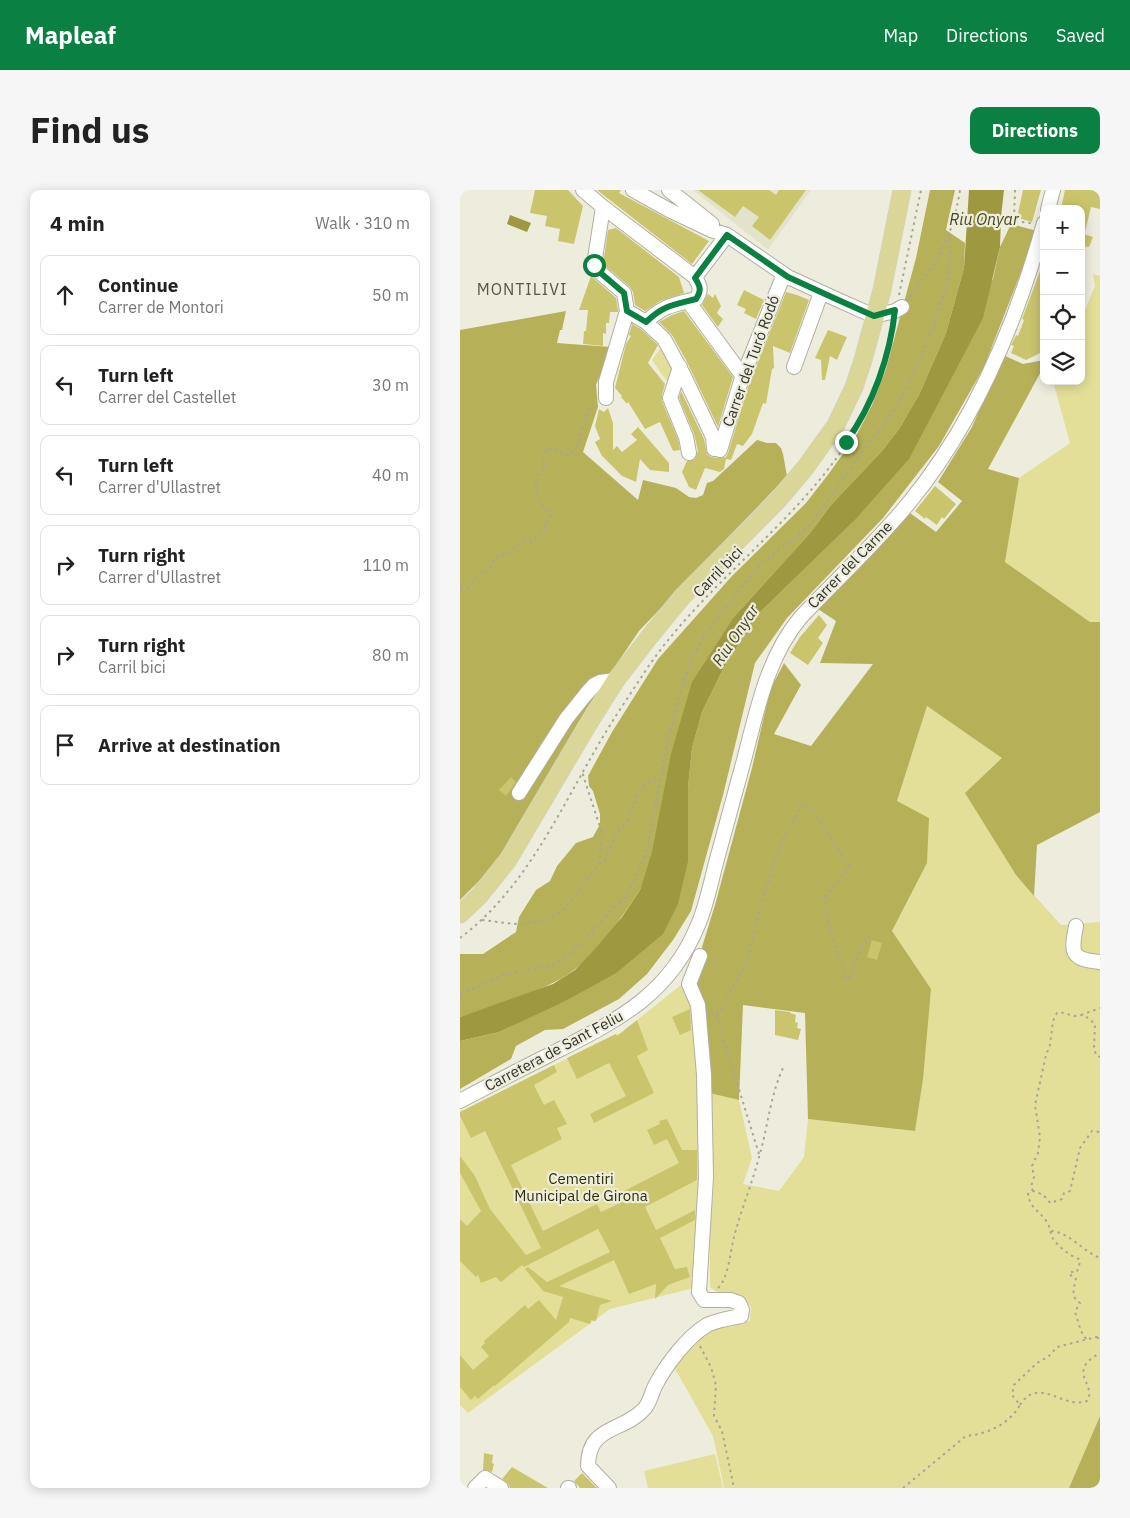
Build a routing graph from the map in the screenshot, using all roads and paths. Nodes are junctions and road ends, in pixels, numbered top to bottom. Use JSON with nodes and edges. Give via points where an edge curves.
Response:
{"nodes":[{"id":1,"x":583,"y":190,"type":"edge"},
{"id":2,"x":633,"y":190,"type":"edge"},
{"id":3,"x":902,"y":190,"type":"edge"},
{"id":4,"x":921,"y":190,"type":"edge"},
{"id":5,"x":960,"y":190,"type":"edge"},
{"id":6,"x":1015,"y":190,"type":"edge"},
{"id":7,"x":1053,"y":190,"type":"edge"},
{"id":8,"x":673,"y":193,"type":"edge"},
{"id":9,"x":1049,"y":205,"type":"edge"},
{"id":10,"x":603,"y":207,"type":"junction"},
{"id":11,"x":669,"y":210,"type":"junction"},
{"id":12,"x":1019,"y":222,"type":"dead end"},
{"id":13,"x":727,"y":235,"type":"junction"},
{"id":14,"x":1040,"y":235,"type":"edge"},
{"id":15,"x":949,"y":236,"type":"junction"},
{"id":16,"x":784,"y":274,"type":"junction"},
{"id":17,"x":698,"y":282,"type":"junction"},
{"id":18,"x":821,"y":292,"type":"junction"},
{"id":19,"x":688,"y":301,"type":"junction"},
{"id":20,"x":899,"y":309,"type":"junction"},
{"id":21,"x":627,"y":311,"type":"junction"},
{"id":22,"x":874,"y":316,"type":"junction"},
{"id":23,"x":646,"y":322,"type":"junction"},
{"id":24,"x":680,"y":367,"type":"junction"},
{"id":25,"x":794,"y":367,"type":"dead end"},
{"id":26,"x":742,"y":375,"type":"dead end"},
{"id":27,"x":606,"y":396,"type":"joint"},
{"id":28,"x":725,"y":428,"type":"junction"},
{"id":29,"x":711,"y":433,"type":"junction"},
{"id":30,"x":689,"y":453,"type":"dead end"},
{"id":31,"x":460,"y":589,"type":"edge"},
{"id":32,"x":616,"y":680,"type":"junction"},
{"id":33,"x":582,"y":772,"type":"junction"},
{"id":34,"x":661,"y":775,"type":"junction"},
{"id":35,"x":519,"y":793,"type":"dead end"},
{"id":36,"x":599,"y":864,"type":"junction"},
{"id":37,"x":460,"y":914,"type":"edge"},
{"id":38,"x":482,"y":920,"type":"junction"},
{"id":39,"x":698,"y":926,"type":"joint"},
{"id":40,"x":1076,"y":926,"type":"dead end"},
{"id":41,"x":870,"y":936,"type":"dead end"},
{"id":42,"x":460,"y":938,"type":"edge"},
{"id":43,"x":700,"y":956,"type":"dead end"},
{"id":44,"x":1100,"y":962,"type":"edge"},
{"id":45,"x":460,"y":993,"type":"edge"},
{"id":46,"x":698,"y":1005,"type":"junction"},
{"id":47,"x":1100,"y":1008,"type":"edge"},
{"id":48,"x":716,"y":1015,"type":"junction"},
{"id":49,"x":1081,"y":1016,"type":"junction"},
{"id":50,"x":1100,"y":1057,"type":"edge"},
{"id":51,"x":783,"y":1068,"type":"dead end"},
{"id":52,"x":460,"y":1100,"type":"edge"},
{"id":53,"x":1100,"y":1132,"type":"edge"},
{"id":54,"x":760,"y":1156,"type":"junction"},
{"id":55,"x":1033,"y":1191,"type":"junction"},
{"id":56,"x":1051,"y":1231,"type":"junction"},
{"id":57,"x":1100,"y":1258,"type":"edge"},
{"id":58,"x":700,"y":1280,"type":"junction"},
{"id":59,"x":693,"y":1335,"type":"junction"},
{"id":60,"x":1099,"y":1337,"type":"edge"},
{"id":61,"x":1086,"y":1339,"type":"junction"},
{"id":62,"x":1100,"y":1341,"type":"edge"},
{"id":63,"x":1100,"y":1353,"type":"edge"},
{"id":64,"x":1020,"y":1405,"type":"junction"},
{"id":65,"x":475,"y":1488,"type":"edge"},
{"id":66,"x":501,"y":1488,"type":"edge"},
{"id":67,"x":609,"y":1488,"type":"edge"},
{"id":68,"x":734,"y":1488,"type":"edge"},
{"id":69,"x":903,"y":1488,"type":"edge"}],
"edges":[{"from":1,"to":10,"type":"street"},
{"from":2,"to":11,"type":"street"},
{"from":3,"to":22,"type":"main road"},
{"from":4,"to":20,"type":"path","name":"Carril bici"},
{"from":5,"to":15,"type":"path"},
{"from":6,"to":12,"type":"path","via":[[1014,221]]},
{"from":7,"to":9,"type":"street"},
{"from":8,"to":11,"type":"street","via":[[675,204]]},
{"from":8,"to":13,"type":"street"},
{"from":10,"to":17,"type":"street"},
{"from":10,"to":21,"type":"street","via":[[594,265],[624,293]]},
{"from":11,"to":13,"type":"street"},
{"from":13,"to":16,"type":"street"},
{"from":13,"to":17,"type":"street"},
{"from":14,"to":39,"type":"street","name":"Carrer del Carme","via":[[998,354],[952,445],[908,505],[792,627],[778,653],[764,688]]},
{"from":15,"to":20,"type":"path","via":[[930,270]]},
{"from":15,"to":34,"type":"path","via":[[951,256],[946,287],[929,337],[904,392],[886,423],[811,522],[797,537],[762,562],[707,632],[687,670]]},
{"from":16,"to":18,"type":"street"},
{"from":16,"to":28,"type":"street","name":"Carrer del Turó Rodó"},
{"from":17,"to":19,"type":"street","via":[[700,294]]},
{"from":18,"to":22,"type":"street"},
{"from":18,"to":25,"type":"street"},
{"from":19,"to":23,"type":"street","via":[[660,310]]},
{"from":19,"to":26,"type":"street"},
{"from":20,"to":22,"type":"street"},
{"from":20,"to":33,"type":"path","name":"Carril bici","via":[[867,408],[852,435],[809,493],[714,591],[658,655]]},
{"from":21,"to":23,"type":"street"},
{"from":21,"to":27,"type":"street","via":[[606,382]]},
{"from":22,"to":32,"type":"main road","via":[[854,387],[821,446],[778,500],[682,597]]},
{"from":23,"to":24,"type":"street","via":[[664,339]]},
{"from":24,"to":29,"type":"street"},
{"from":24,"to":30,"type":"street","via":[[670,398]]},
{"from":27,"to":31,"type":"path","via":[[589,407],[578,444],[570,455],[551,448],[544,453],[545,468],[538,473],[535,482],[540,502],[550,516],[543,531],[530,542],[523,541],[508,553],[497,556],[487,572],[478,574],[470,587]]},
{"from":28,"to":29,"type":"street"},
{"from":28,"to":29,"type":"street","name":"Carrer del Turó Rodó","via":[[717,449]]},
{"from":32,"to":35,"type":"street","via":[[600,682],[586,694],[566,719]]},
{"from":32,"to":37,"type":"main road","via":[[508,860]]},
{"from":33,"to":36,"type":"path","via":[[602,833]]},
{"from":33,"to":38,"type":"path","name":"Carril bici","via":[[529,863]]},
{"from":34,"to":36,"type":"path","via":[[640,789],[628,820],[617,832],[605,859]]},
{"from":34,"to":45,"type":"path","via":[[644,857],[625,897],[570,954],[553,964],[503,976]]},
{"from":36,"to":38,"type":"path","via":[[565,908],[546,921],[514,924]]},
{"from":38,"to":42,"type":"path","name":"Carril bici"},
{"from":39,"to":52,"type":"street","name":"Carretera de Sant Feliu","via":[[671,972],[624,1015]]},
{"from":40,"to":44,"type":"street","via":[[1073,948],[1076,956]]},
{"from":41,"to":48,"type":"path","via":[[846,979],[828,922],[825,897],[849,865],[812,809],[802,805],[780,845],[747,963]]},
{"from":43,"to":46,"type":"street","via":[[689,984]]},
{"from":46,"to":48,"type":"path"},
{"from":46,"to":58,"type":"street","via":[[704,1075],[706,1177]]},
{"from":47,"to":49,"type":"path"},
{"from":48,"to":54,"type":"path"},
{"from":49,"to":50,"type":"path","via":[[1095,1024],[1094,1048]]},
{"from":49,"to":55,"type":"path","via":[[1060,1012],[1054,1016],[1035,1105],[1040,1137],[1032,1166]]},
{"from":51,"to":54,"type":"path","via":[[772,1100]]},
{"from":53,"to":55,"type":"path","via":[[1092,1131],[1080,1148],[1070,1191],[1064,1193],[1062,1199],[1050,1203],[1047,1197]]},
{"from":54,"to":58,"type":"path","via":[[722,1285],[713,1293],[706,1293]]},
{"from":55,"to":56,"type":"path","via":[[1028,1194],[1029,1202]]},
{"from":56,"to":57,"type":"path","via":[[1062,1233]]},
{"from":56,"to":61,"type":"path","via":[[1055,1241],[1080,1262],[1077,1272],[1069,1274],[1076,1279],[1073,1294],[1080,1304],[1074,1312]]},
{"from":58,"to":59,"type":"street","via":[[699,1292],[704,1300],[731,1300],[739,1303],[742,1310],[741,1316],[709,1324]]},
{"from":59,"to":67,"type":"street","via":[[665,1371],[643,1410],[604,1432],[590,1448],[588,1466]]},
{"from":59,"to":68,"type":"path","via":[[711,1366],[716,1385],[714,1416],[722,1431]]},
{"from":60,"to":61,"type":"path"},
{"from":60,"to":62,"type":"path"},
{"from":61,"to":64,"type":"path","via":[[1057,1347],[1014,1384],[1012,1395]]},
{"from":63,"to":64,"type":"path","via":[[1087,1362],[1083,1370],[1089,1392],[1087,1401],[1077,1403],[1039,1392],[1032,1393]]},
{"from":64,"to":69,"type":"path","via":[[1000,1426],[966,1436]]},
{"from":65,"to":66,"type":"street","via":[[485,1478]]}]}
